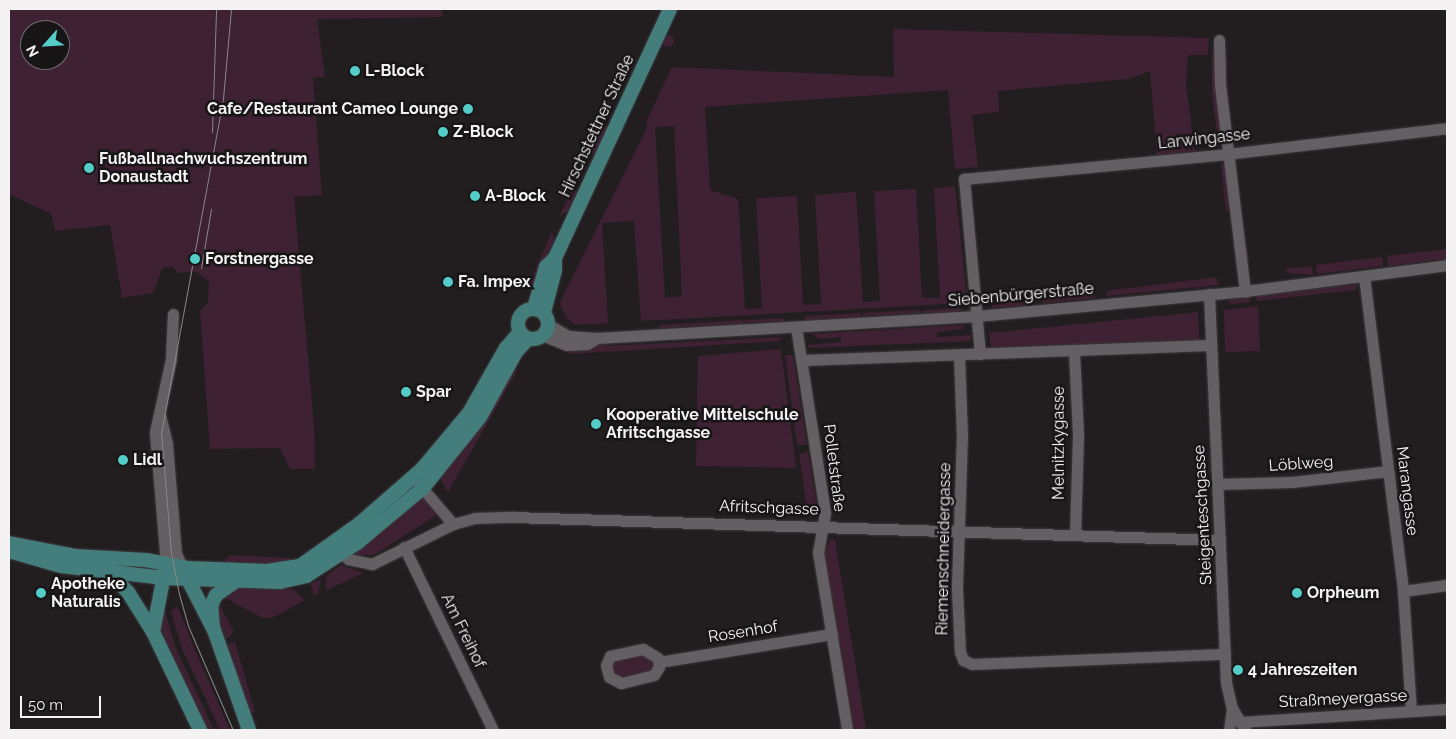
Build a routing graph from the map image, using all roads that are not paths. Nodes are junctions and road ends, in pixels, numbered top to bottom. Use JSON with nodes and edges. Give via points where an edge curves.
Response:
{"nodes":[{"id":1,"x":670,"y":9,"type":"edge"},
{"id":2,"x":1219,"y":40,"type":"dead end"},
{"id":3,"x":1447,"y":128,"type":"edge"},
{"id":4,"x":1227,"y":154,"type":"junction"},
{"id":5,"x":1447,"y":265,"type":"edge"},
{"id":6,"x":1364,"y":276,"type":"junction"},
{"id":7,"x":1244,"y":291,"type":"junction"},
{"id":8,"x":1210,"y":294,"type":"junction"},
{"id":9,"x":173,"y":314,"type":"dead end"},
{"id":10,"x":977,"y":316,"type":"junction"},
{"id":11,"x":543,"y":320,"type":"junction"},
{"id":12,"x":796,"y":327,"type":"junction"},
{"id":13,"x":524,"y":336,"type":"junction"},
{"id":14,"x":1211,"y":345,"type":"junction"},
{"id":15,"x":1074,"y":352,"type":"junction"},
{"id":16,"x":980,"y":354,"type":"junction"},
{"id":17,"x":958,"y":355,"type":"junction"},
{"id":18,"x":802,"y":360,"type":"junction"},
{"id":19,"x":159,"y":410,"type":"junction"},
{"id":20,"x":1388,"y":471,"type":"junction"},
{"id":21,"x":418,"y":483,"type":"junction"},
{"id":22,"x":1217,"y":484,"type":"junction"},
{"id":23,"x":453,"y":524,"type":"junction"},
{"id":24,"x":822,"y":526,"type":"junction"},
{"id":25,"x":959,"y":530,"type":"junction"},
{"id":26,"x":1074,"y":535,"type":"junction"},
{"id":27,"x":1220,"y":540,"type":"junction"},
{"id":28,"x":9,"y":543,"type":"edge"},
{"id":29,"x":404,"y":547,"type":"junction"},
{"id":30,"x":338,"y":548,"type":"junction"},
{"id":31,"x":9,"y":551,"type":"edge"},
{"id":32,"x":175,"y":572,"type":"junction"},
{"id":33,"x":109,"y":573,"type":"junction"},
{"id":34,"x":238,"y":580,"type":"junction"},
{"id":35,"x":1447,"y":585,"type":"edge"},
{"id":36,"x":1403,"y":591,"type":"junction"},
{"id":37,"x":214,"y":630,"type":"junction"},
{"id":38,"x":153,"y":632,"type":"junction"},
{"id":39,"x":832,"y":634,"type":"junction"},
{"id":40,"x":1225,"y":654,"type":"junction"},
{"id":41,"x":659,"y":662,"type":"junction"},
{"id":42,"x":1232,"y":708,"type":"junction"},
{"id":43,"x":1447,"y":710,"type":"edge"},
{"id":44,"x":1411,"y":711,"type":"junction"},
{"id":45,"x":1243,"y":726,"type":"edge"},
{"id":46,"x":200,"y":730,"type":"edge"},
{"id":47,"x":249,"y":730,"type":"edge"},
{"id":48,"x":492,"y":730,"type":"edge"},
{"id":49,"x":848,"y":730,"type":"edge"},
{"id":50,"x":1228,"y":730,"type":"edge"}],
"edges":[{"from":1,"to":11,"type":"main road","name":"Hirschstettner Straße","via":[[555,258],[540,282]]},
{"from":2,"to":4,"type":"street"},
{"from":3,"to":4,"type":"street","name":"Larwingasse"},
{"from":4,"to":7,"type":"street"},
{"from":4,"to":10,"type":"street","name":"Larwingasse","via":[[964,179]]},
{"from":5,"to":6,"type":"street","name":"Siebenbürgerstraße"},
{"from":6,"to":7,"type":"street","name":"Siebenbürgerstraße"},
{"from":6,"to":20,"type":"street","name":"Marangasse"},
{"from":7,"to":8,"type":"street","name":"Siebenbürgerstraße"},
{"from":8,"to":10,"type":"street","name":"Siebenbürgerstraße"},
{"from":8,"to":14,"type":"street","name":"Steigenteschgasse"},
{"from":9,"to":19,"type":"street","via":[[171,359]]},
{"from":10,"to":12,"type":"street","name":"Siebenbürgerstraße"},
{"from":10,"to":16,"type":"street"},
{"from":11,"to":12,"type":"street","name":"Siebenbürgerstraße","via":[[566,345],[587,344],[596,338]]},
{"from":11,"to":13,"type":"main road"},
{"from":11,"to":13,"type":"main road","name":"Hirschstettner Straße","via":[[520,316]]},
{"from":12,"to":18,"type":"street","name":"Polletstraße"},
{"from":13,"to":21,"type":"main road","name":"Hirschstettner Straße","via":[[506,348],[469,413]]},
{"from":14,"to":15,"type":"street"},
{"from":14,"to":22,"type":"street","name":"Steigenteschgasse"},
{"from":15,"to":16,"type":"street"},
{"from":15,"to":26,"type":"street","name":"Melnitzkygasse","via":[[1078,435]]},
{"from":16,"to":17,"type":"street"},
{"from":17,"to":18,"type":"street"},
{"from":17,"to":25,"type":"street","name":"Riemenschneidergasse","via":[[962,435]]},
{"from":18,"to":24,"type":"street","name":"Polletstraße","via":[[825,513]]},
{"from":19,"to":32,"type":"street","via":[[166,444]]},
{"from":19,"to":32,"type":"street","via":[[155,432]]},
{"from":20,"to":22,"type":"street","name":"Löblweg","via":[[1292,482]]},
{"from":20,"to":36,"type":"street","name":"Marangasse"},
{"from":21,"to":23,"type":"street"},
{"from":21,"to":30,"type":"main road","name":"Hirschstettner Straße","via":[[404,507]]},
{"from":22,"to":27,"type":"street","name":"Steigenteschgasse"},
{"from":23,"to":24,"type":"street","name":"Afritschgasse","via":[[475,518],[513,517]]},
{"from":23,"to":29,"type":"street","name":"Afritschgasse"},
{"from":24,"to":25,"type":"street","name":"Afritschgasse"},
{"from":24,"to":39,"type":"street","name":"Polletstraße","via":[[818,552]]},
{"from":25,"to":26,"type":"street","name":"Afritschgasse"},
{"from":25,"to":40,"type":"street","name":"Riemenschneidergasse","via":[[960,652],[965,662]]},
{"from":26,"to":27,"type":"street","name":"Afritschgasse"},
{"from":27,"to":40,"type":"street","name":"Steigenteschgasse"},
{"from":28,"to":32,"type":"main road"},
{"from":29,"to":30,"type":"street","name":"Afritschgasse","via":[[372,564],[359,563]]},
{"from":29,"to":48,"type":"street","name":"Am Freihof"},
{"from":30,"to":32,"type":"main road","via":[[282,570]]},
{"from":30,"to":34,"type":"main road","via":[[300,578],[280,582]]},
{"from":31,"to":33,"type":"main road","via":[[61,566]]},
{"from":32,"to":33,"type":"main road"},
{"from":32,"to":34,"type":"main road"},
{"from":32,"to":37,"type":"main road"},
{"from":32,"to":38,"type":"main road"},
{"from":33,"to":38,"type":"main road","via":[[128,592]]},
{"from":34,"to":37,"type":"main road","via":[[223,587],[216,595],[211,606]]},
{"from":35,"to":36,"type":"street"},
{"from":36,"to":44,"type":"street","name":"Marangasse"},
{"from":37,"to":47,"type":"main road"},
{"from":38,"to":46,"type":"main road"},
{"from":39,"to":41,"type":"street","name":"Rosenhof"},
{"from":39,"to":49,"type":"street","name":"Polletstraße"},
{"from":40,"to":42,"type":"street","name":"Steigenteschgasse","via":[[1227,690]]},
{"from":41,"to":41,"type":"street","via":[[655,654],[643,649],[613,654],[606,665],[609,677],[621,683],[650,678],[657,672]]},
{"from":42,"to":45,"type":"street","name":"Steigenteschgasse"},
{"from":42,"to":50,"type":"street"},
{"from":43,"to":44,"type":"street","name":"Straßmeyergasse"},
{"from":44,"to":45,"type":"street","name":"Straßmeyergasse"}]}
